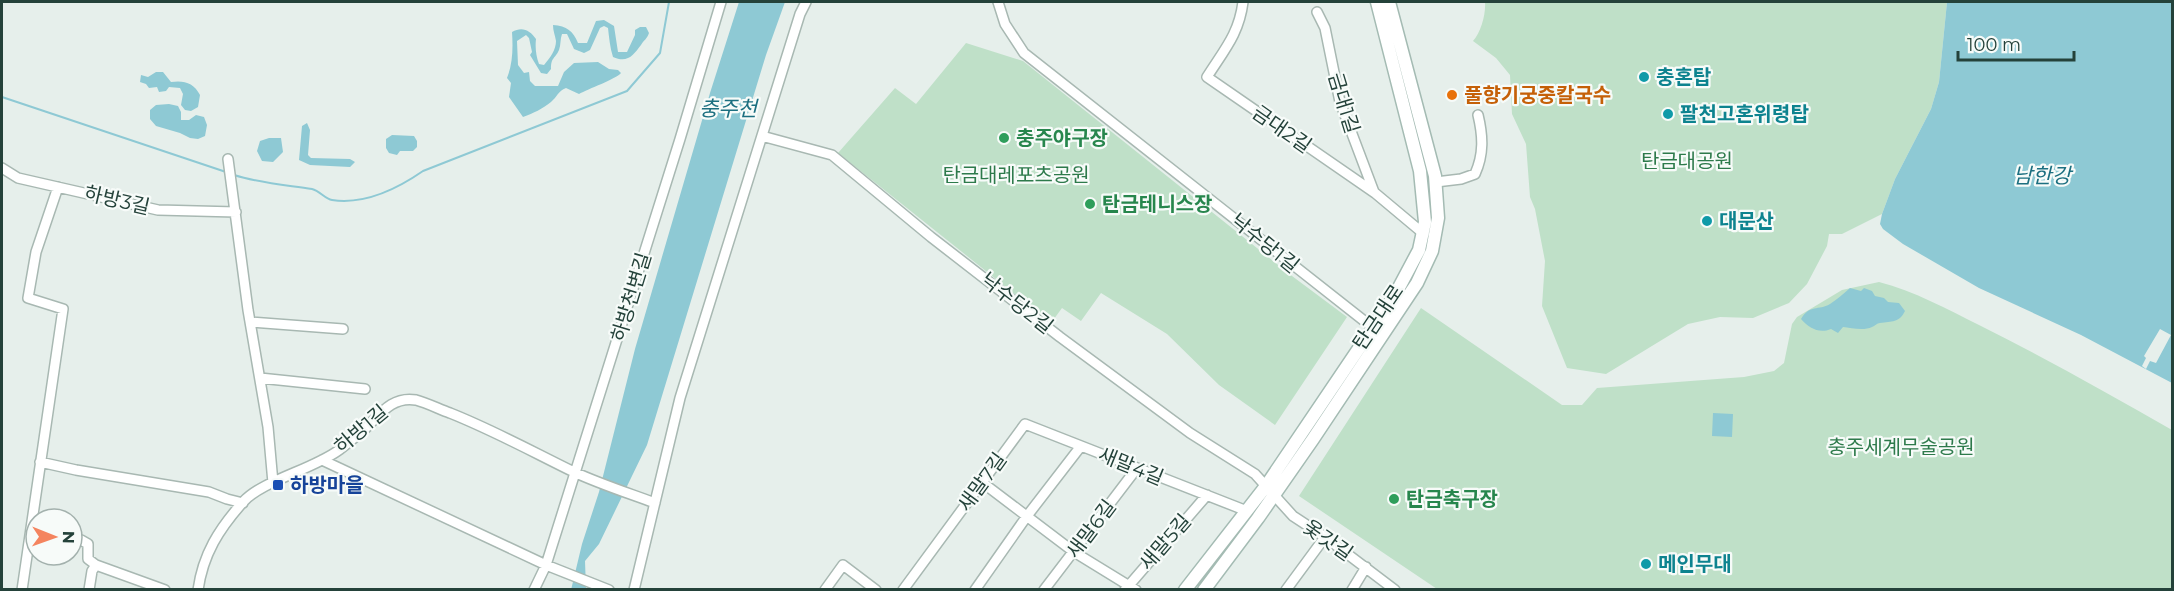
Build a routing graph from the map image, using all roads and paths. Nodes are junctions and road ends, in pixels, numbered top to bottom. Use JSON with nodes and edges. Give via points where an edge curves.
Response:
{"nodes":[{"id":1,"x":720,"y":2,"type":"edge"},
{"id":2,"x":806,"y":2,"type":"edge"},
{"id":3,"x":998,"y":2,"type":"edge"},
{"id":4,"x":1243,"y":2,"type":"edge"},
{"id":5,"x":1377,"y":2,"type":"edge"},
{"id":6,"x":1389,"y":2,"type":"edge"},
{"id":7,"x":1317,"y":12,"type":"dead end"},
{"id":8,"x":1478,"y":115,"type":"dead end"},
{"id":9,"x":762,"y":136,"type":"junction"},
{"id":10,"x":228,"y":159,"type":"dead end"},
{"id":11,"x":2,"y":168,"type":"edge"},
{"id":12,"x":1436,"y":182,"type":"junction"},
{"id":13,"x":57,"y":187,"type":"junction"},
{"id":14,"x":1375,"y":193,"type":"junction"},
{"id":15,"x":236,"y":212,"type":"junction"},
{"id":16,"x":1424,"y":234,"type":"junction"},
{"id":17,"x":250,"y":322,"type":"junction"},
{"id":18,"x":343,"y":329,"type":"dead end"},
{"id":19,"x":1377,"y":331,"type":"junction"},
{"id":20,"x":260,"y":378,"type":"junction"},
{"id":21,"x":365,"y":389,"type":"dead end"},
{"id":22,"x":1081,"y":446,"type":"junction"},
{"id":23,"x":322,"y":460,"type":"junction"},
{"id":24,"x":40,"y":462,"type":"junction"},
{"id":25,"x":1137,"y":468,"type":"junction"},
{"id":26,"x":575,"y":472,"type":"junction"},
{"id":27,"x":273,"y":483,"type":"junction"},
{"id":28,"x":982,"y":483,"type":"junction"},
{"id":29,"x":1266,"y":486,"type":"junction"},
{"id":30,"x":1207,"y":495,"type":"junction"},
{"id":31,"x":1274,"y":496,"type":"junction"},
{"id":32,"x":243,"y":503,"type":"junction"},
{"id":33,"x":655,"y":503,"type":"junction"},
{"id":34,"x":36,"y":507,"type":"edge"},
{"id":35,"x":1247,"y":511,"type":"junction"},
{"id":36,"x":1027,"y":516,"type":"junction"},
{"id":37,"x":1325,"y":537,"type":"junction"},
{"id":38,"x":84,"y":542,"type":"edge"},
{"id":39,"x":1074,"y":552,"type":"junction"},
{"id":40,"x":96,"y":565,"type":"junction"},
{"id":41,"x":546,"y":565,"type":"junction"},
{"id":42,"x":26,"y":567,"type":"edge"},
{"id":43,"x":1366,"y":567,"type":"junction"},
{"id":44,"x":1130,"y":588,"type":"edge"},
{"id":45,"x":22,"y":590,"type":"edge"},
{"id":46,"x":89,"y":590,"type":"edge"},
{"id":47,"x":165,"y":590,"type":"edge"},
{"id":48,"x":198,"y":590,"type":"edge"},
{"id":49,"x":534,"y":590,"type":"edge"},
{"id":50,"x":609,"y":590,"type":"edge"},
{"id":51,"x":634,"y":590,"type":"edge"},
{"id":52,"x":825,"y":590,"type":"edge"},
{"id":53,"x":876,"y":590,"type":"edge"},
{"id":54,"x":903,"y":590,"type":"edge"},
{"id":55,"x":975,"y":590,"type":"edge"},
{"id":56,"x":1044,"y":590,"type":"edge"},
{"id":57,"x":1185,"y":590,"type":"edge"},
{"id":58,"x":1204,"y":590,"type":"edge"},
{"id":59,"x":1286,"y":590,"type":"edge"},
{"id":60,"x":1352,"y":590,"type":"edge"},
{"id":61,"x":1395,"y":590,"type":"edge"}],
"edges":[{"from":1,"to":26,"type":"street","name":"하방천변길"},
{"from":2,"to":9,"type":"street"},
{"from":3,"to":19,"type":"street","name":"낙수당1길","via":[[1005,24],[1024,53]]},
{"from":4,"to":14,"type":"street","name":"금대2길","via":[[1233,37],[1207,77]]},
{"from":5,"to":16,"type":"main road","name":"탄금대로","via":[[1420,171]]},
{"from":6,"to":12,"type":"main road","name":"탄금대로"},
{"from":7,"to":14,"type":"street","name":"금대1길","via":[[1324,27],[1340,102]]},
{"from":8,"to":12,"type":"street","via":[[1482,147],[1475,174]]},
{"from":9,"to":29,"type":"street","name":"낙수당2길","via":[[832,155],[1060,338],[1190,433],[1250,470]]},
{"from":9,"to":33,"type":"street","via":[[680,398]]},
{"from":10,"to":15,"type":"street"},
{"from":11,"to":13,"type":"street","name":"하방3길","via":[[18,178]]},
{"from":12,"to":19,"type":"main road","name":"탄금대로","via":[[1438,218],[1432,251],[1417,283]]},
{"from":13,"to":15,"type":"street","name":"하방3길","via":[[158,210]]},
{"from":13,"to":24,"type":"street","via":[[36,252],[28,298],[63,309]]},
{"from":14,"to":16,"type":"street","name":"금대2길"},
{"from":15,"to":17,"type":"street"},
{"from":16,"to":19,"type":"main road","name":"탄금대로","via":[[1412,266]]},
{"from":17,"to":18,"type":"street"},
{"from":17,"to":20,"type":"street"},
{"from":19,"to":29,"type":"main road","name":"탄금대로"},
{"from":19,"to":31,"type":"main road","name":"탄금대로"},
{"from":20,"to":21,"type":"street"},
{"from":20,"to":27,"type":"street"},
{"from":22,"to":25,"type":"street","name":"새말4길"},
{"from":22,"to":28,"type":"street","name":"새말7길","via":[[1025,424]]},
{"from":22,"to":36,"type":"street","name":"새말4길"},
{"from":23,"to":26,"type":"street","name":"하방1길","via":[[338,451],[393,402],[404,399],[417,400],[470,421]]},
{"from":23,"to":27,"type":"street","name":"하방1길"},
{"from":23,"to":41,"type":"street"},
{"from":24,"to":32,"type":"street","via":[[209,492]]},
{"from":24,"to":34,"type":"street"},
{"from":25,"to":30,"type":"street","name":"새말4길"},
{"from":25,"to":39,"type":"street","name":"새말6길"},
{"from":26,"to":33,"type":"street"},
{"from":26,"to":41,"type":"street","name":"하방천변길"},
{"from":27,"to":32,"type":"street","name":"하방1길","via":[[254,492]]},
{"from":28,"to":36,"type":"street"},
{"from":28,"to":54,"type":"street","name":"새말7길"},
{"from":29,"to":31,"type":"street","name":"옻갓길"},
{"from":29,"to":35,"type":"main road","name":"탄금대로"},
{"from":30,"to":35,"type":"street","name":"새말4길"},
{"from":30,"to":44,"type":"street","name":"새말5길"},
{"from":31,"to":37,"type":"street","name":"옻갓길","via":[[1293,516]]},
{"from":31,"to":58,"type":"main road","name":"탄금대로"},
{"from":32,"to":48,"type":"street","name":"하방1길","via":[[207,552]]},
{"from":33,"to":51,"type":"street"},
{"from":35,"to":57,"type":"main road","name":"탄금대로"},
{"from":36,"to":39,"type":"street"},
{"from":36,"to":55,"type":"street","name":"새말4길"},
{"from":37,"to":43,"type":"street","name":"옻갓길"},
{"from":37,"to":59,"type":"street"},
{"from":38,"to":40,"type":"street","via":[[88,544],[88,559]]},
{"from":39,"to":44,"type":"street"},
{"from":39,"to":56,"type":"street","name":"새말6길"},
{"from":40,"to":46,"type":"street"},
{"from":40,"to":47,"type":"street"},
{"from":41,"to":49,"type":"street","name":"하방천변길"},
{"from":41,"to":50,"type":"street"},
{"from":42,"to":45,"type":"street"},
{"from":43,"to":60,"type":"street"},
{"from":43,"to":61,"type":"street","name":"옻갓길"},
{"from":52,"to":53,"type":"street","via":[[843,565]]}]}
